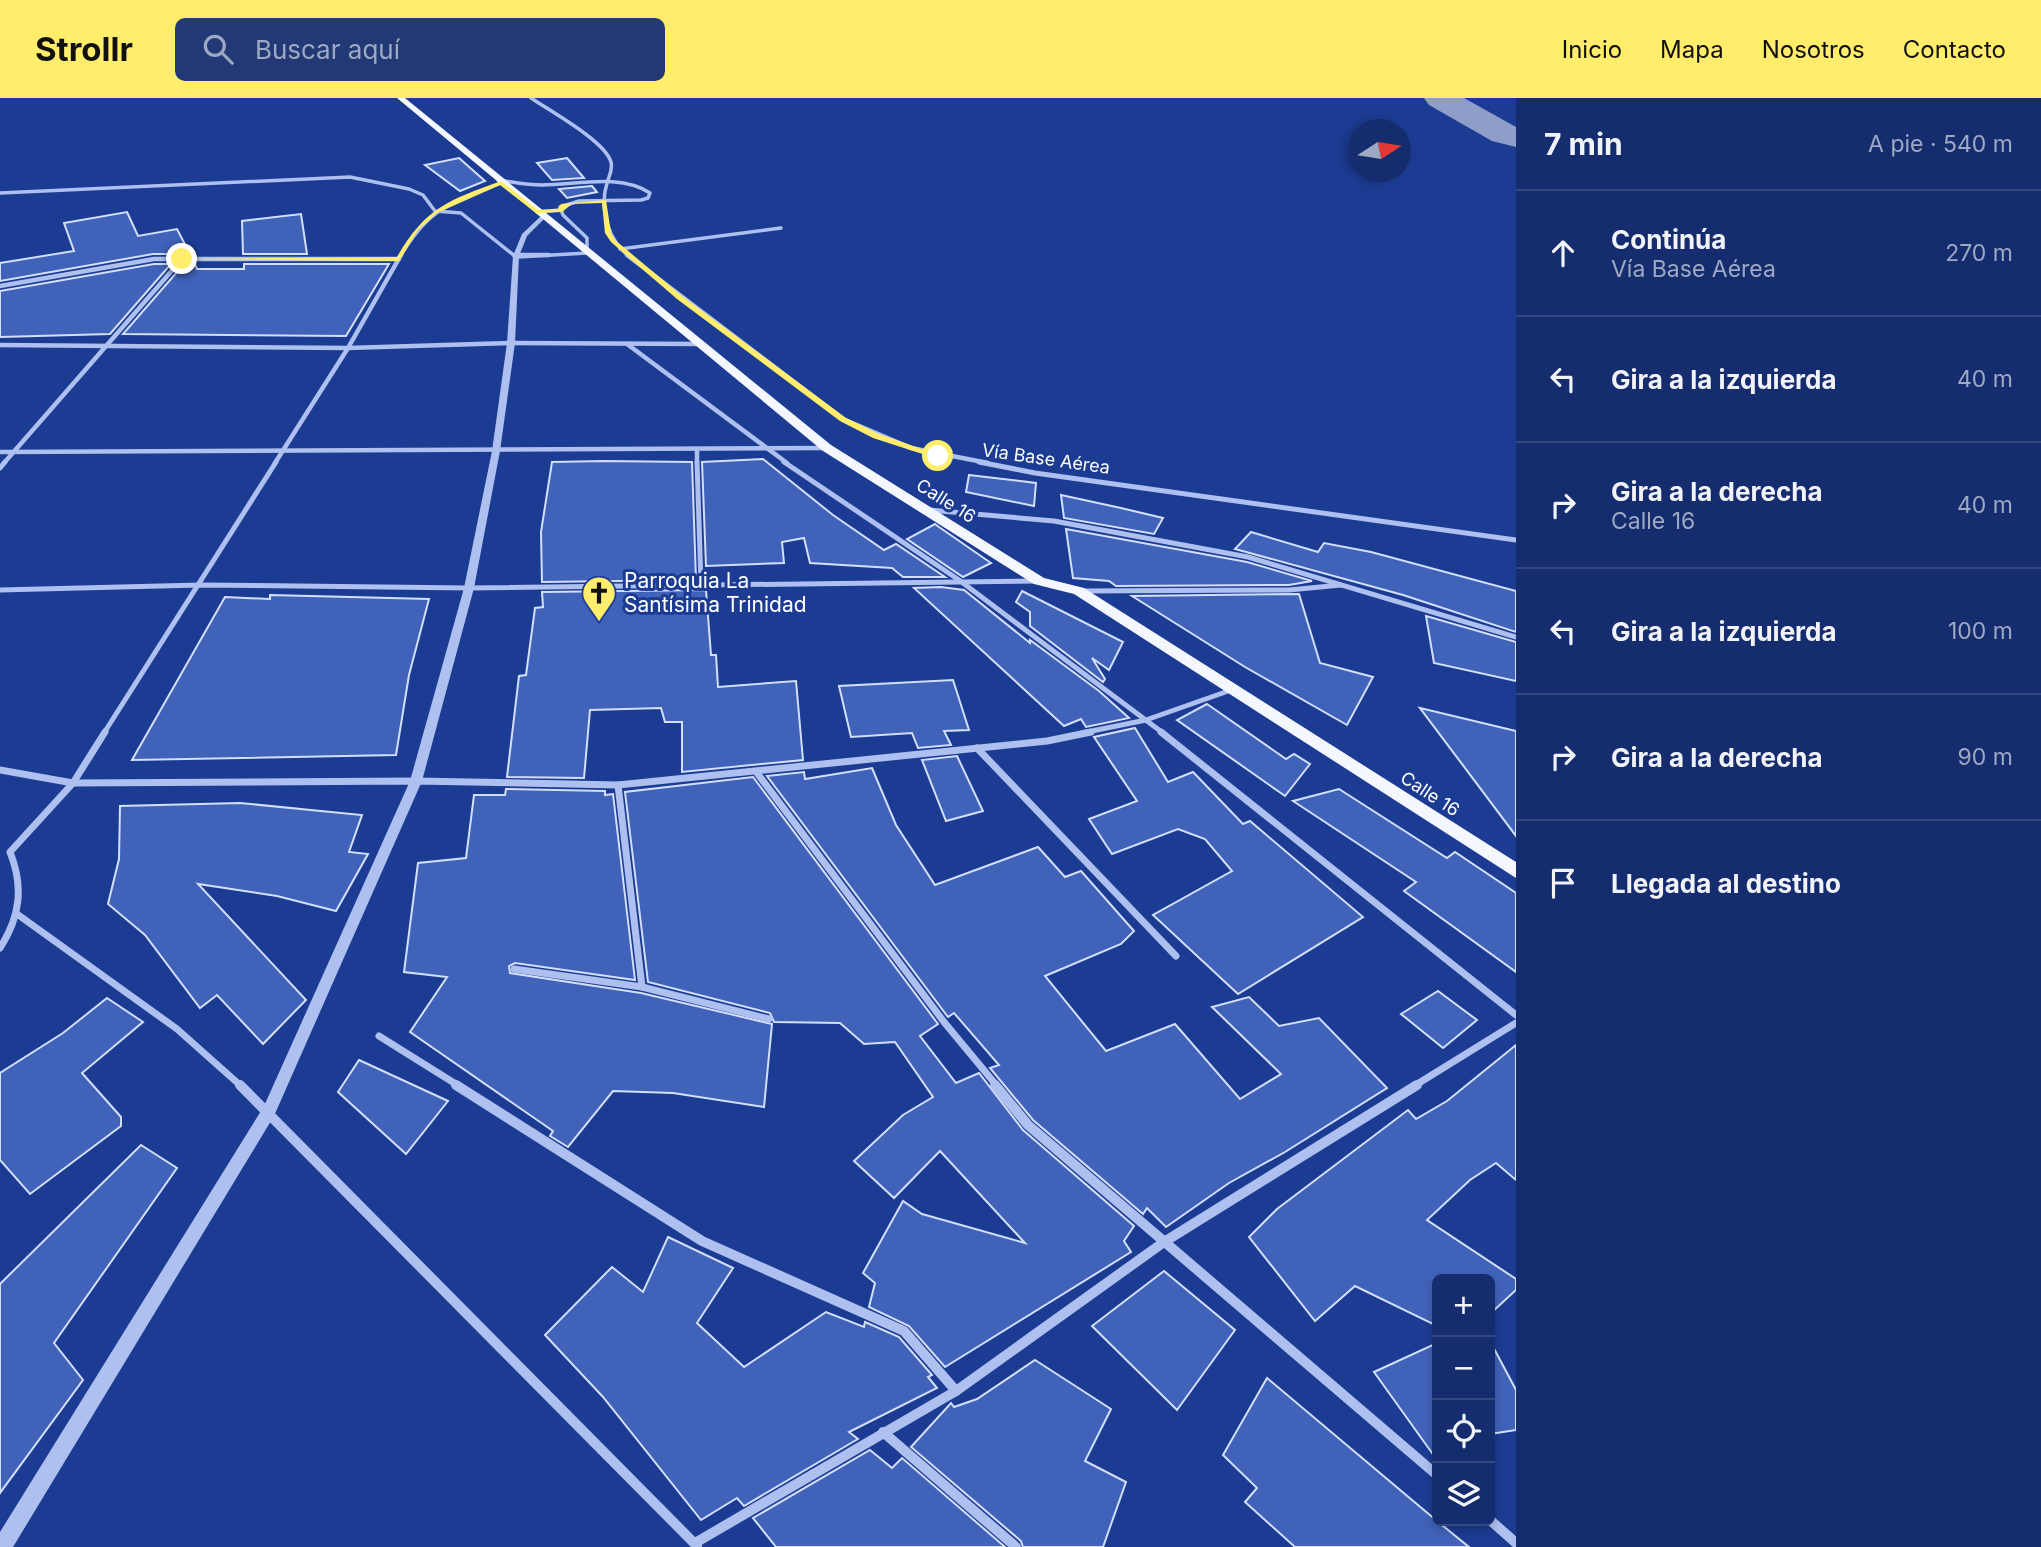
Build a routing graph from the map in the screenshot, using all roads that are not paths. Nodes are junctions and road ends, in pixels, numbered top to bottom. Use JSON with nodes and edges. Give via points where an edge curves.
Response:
{"nodes":[{"id":1,"x":401,"y":98,"type":"edge"},
{"id":2,"x":531,"y":98,"type":"edge"},
{"id":3,"x":499,"y":181,"type":"junction"},
{"id":4,"x":607,"y":183,"type":"junction"},
{"id":5,"x":0,"y":193,"type":"edge"},
{"id":6,"x":604,"y":202,"type":"junction"},
{"id":7,"x":560,"y":210,"type":"junction"},
{"id":8,"x":435,"y":212,"type":"junction"},
{"id":9,"x":539,"y":214,"type":"junction"},
{"id":10,"x":780,"y":228,"type":"dead end"},
{"id":11,"x":620,"y":248,"type":"junction"},
{"id":12,"x":517,"y":252,"type":"junction"},
{"id":13,"x":587,"y":253,"type":"junction"},
{"id":14,"x":182,"y":259,"type":"junction"},
{"id":15,"x":399,"y":259,"type":"junction"},
{"id":16,"x":0,"y":286,"type":"edge"},
{"id":17,"x":511,"y":343,"type":"junction"},
{"id":18,"x":108,"y":344,"type":"junction"},
{"id":19,"x":627,"y":344,"type":"junction"},
{"id":20,"x":700,"y":344,"type":"junction"},
{"id":21,"x":0,"y":345,"type":"edge"},
{"id":22,"x":348,"y":348,"type":"junction"},
{"id":23,"x":827,"y":448,"type":"junction"},
{"id":24,"x":285,"y":449,"type":"junction"},
{"id":25,"x":697,"y":450,"type":"junction"},
{"id":26,"x":767,"y":450,"type":"junction"},
{"id":27,"x":496,"y":451,"type":"junction"},
{"id":28,"x":0,"y":452,"type":"edge"},
{"id":29,"x":15,"y":452,"type":"junction"},
{"id":30,"x":0,"y":468,"type":"edge"},
{"id":31,"x":928,"y":510,"type":"junction"},
{"id":32,"x":1516,"y":540,"type":"edge"},
{"id":33,"x":959,"y":580,"type":"junction"},
{"id":34,"x":1039,"y":581,"type":"junction"},
{"id":35,"x":701,"y":583,"type":"junction"},
{"id":36,"x":200,"y":584,"type":"junction"},
{"id":37,"x":1347,"y":585,"type":"junction"},
{"id":38,"x":469,"y":588,"type":"junction"},
{"id":39,"x":0,"y":590,"type":"edge"},
{"id":40,"x":1079,"y":591,"type":"junction"},
{"id":41,"x":1516,"y":637,"type":"edge"},
{"id":42,"x":1234,"y":689,"type":"junction"},
{"id":43,"x":1146,"y":720,"type":"junction"},
{"id":44,"x":977,"y":748,"type":"junction"},
{"id":45,"x":0,"y":770,"type":"edge"},
{"id":46,"x":757,"y":773,"type":"junction"},
{"id":47,"x":416,"y":781,"type":"junction"},
{"id":48,"x":73,"y":783,"type":"junction"},
{"id":49,"x":618,"y":785,"type":"junction"},
{"id":50,"x":0,"y":849,"type":"edge"},
{"id":51,"x":10,"y":852,"type":"junction"},
{"id":52,"x":1516,"y":871,"type":"edge"},
{"id":53,"x":17,"y":914,"type":"junction"},
{"id":54,"x":0,"y":948,"type":"edge"},
{"id":55,"x":1176,"y":956,"type":"dead end"},
{"id":56,"x":513,"y":968,"type":"dead end"},
{"id":57,"x":642,"y":987,"type":"junction"},
{"id":58,"x":1516,"y":1015,"type":"edge"},
{"id":59,"x":769,"y":1019,"type":"dead end"},
{"id":60,"x":1516,"y":1023,"type":"edge"},
{"id":61,"x":379,"y":1036,"type":"dead end"},
{"id":62,"x":269,"y":1111,"type":"junction"},
{"id":63,"x":1164,"y":1242,"type":"junction"},
{"id":64,"x":956,"y":1391,"type":"junction"},
{"id":65,"x":883,"y":1432,"type":"junction"},
{"id":66,"x":1432,"y":1471,"type":"edge"},
{"id":67,"x":1495,"y":1524,"type":"edge"},
{"id":68,"x":1516,"y":1543,"type":"edge"},
{"id":69,"x":696,"y":1545,"type":"edge"},
{"id":70,"x":2,"y":1547,"type":"edge"},
{"id":71,"x":1016,"y":1547,"type":"edge"}],
"edges":[{"from":1,"to":3,"type":"main road","name":"Calle 16"},
{"from":2,"to":4,"type":"street","name":"Vía Base Aérea","via":[[606,153],[612,170]]},
{"from":3,"to":4,"type":"street"},
{"from":3,"to":8,"type":"street"},
{"from":3,"to":9,"type":"main road","name":"Calle 16"},
{"from":4,"to":6,"type":"street","name":"Vía Base Aérea"},
{"from":4,"to":6,"type":"street","via":[[646,189],[650,197]]},
{"from":5,"to":8,"type":"street","via":[[350,177],[409,189],[423,195]]},
{"from":6,"to":7,"type":"street","via":[[571,202]]},
{"from":6,"to":11,"type":"street","name":"Vía Base Aérea","via":[[608,233]]},
{"from":7,"to":9,"type":"street"},
{"from":7,"to":13,"type":"street","via":[[587,238]]},
{"from":8,"to":12,"type":"street","via":[[461,213]]},
{"from":8,"to":15,"type":"street","via":[[416,229]]},
{"from":9,"to":12,"type":"street"},
{"from":9,"to":13,"type":"main road","name":"Calle 16"},
{"from":10,"to":11,"type":"street"},
{"from":11,"to":32,"type":"street","name":"Vía Base Aérea","via":[[843,419],[911,448],[1035,473]]},
{"from":12,"to":13,"type":"street"},
{"from":12,"to":17,"type":"street"},
{"from":13,"to":20,"type":"main road","name":"Calle 16"},
{"from":14,"to":15,"type":"street"},
{"from":14,"to":16,"type":"street","via":[[154,259]]},
{"from":14,"to":18,"type":"street"},
{"from":15,"to":22,"type":"street"},
{"from":17,"to":19,"type":"street"},
{"from":17,"to":22,"type":"street"},
{"from":17,"to":27,"type":"street"},
{"from":18,"to":21,"type":"street"},
{"from":18,"to":22,"type":"street"},
{"from":18,"to":29,"type":"street"},
{"from":19,"to":20,"type":"street"},
{"from":19,"to":26,"type":"street"},
{"from":20,"to":23,"type":"main road","name":"Calle 16"},
{"from":22,"to":24,"type":"street"},
{"from":23,"to":26,"type":"street"},
{"from":23,"to":31,"type":"main road","name":"Calle 16"},
{"from":24,"to":27,"type":"street"},
{"from":24,"to":29,"type":"street"},
{"from":24,"to":36,"type":"street"},
{"from":25,"to":26,"type":"street"},
{"from":25,"to":27,"type":"street"},
{"from":25,"to":35,"type":"street"},
{"from":26,"to":33,"type":"street"},
{"from":27,"to":38,"type":"street"},
{"from":28,"to":29,"type":"street"},
{"from":29,"to":30,"type":"street"},
{"from":31,"to":34,"type":"main road","name":"Calle 16"},
{"from":31,"to":37,"type":"street","via":[[1054,521],[1248,557]]},
{"from":33,"to":34,"type":"street"},
{"from":33,"to":35,"type":"street"},
{"from":33,"to":43,"type":"street"},
{"from":34,"to":40,"type":"main road","name":"Calle 16"},
{"from":35,"to":38,"type":"street"},
{"from":36,"to":38,"type":"street"},
{"from":36,"to":39,"type":"street"},
{"from":36,"to":48,"type":"street"},
{"from":37,"to":40,"type":"street","via":[[1289,590]]},
{"from":37,"to":41,"type":"street"},
{"from":38,"to":47,"type":"street"},
{"from":40,"to":42,"type":"main road","name":"Calle 16"},
{"from":42,"to":43,"type":"street"},
{"from":42,"to":52,"type":"main road","name":"Calle 16"},
{"from":43,"to":44,"type":"street","via":[[1047,741]]},
{"from":43,"to":58,"type":"street"},
{"from":44,"to":46,"type":"street"},
{"from":44,"to":55,"type":"street"},
{"from":45,"to":48,"type":"street"},
{"from":46,"to":49,"type":"street"},
{"from":46,"to":63,"type":"street","via":[[944,1022],[1028,1125]]},
{"from":47,"to":48,"type":"street"},
{"from":47,"to":49,"type":"street"},
{"from":47,"to":62,"type":"street"},
{"from":48,"to":51,"type":"street"},
{"from":49,"to":57,"type":"street"},
{"from":50,"to":51,"type":"street"},
{"from":51,"to":53,"type":"street","via":[[22,891]]},
{"from":53,"to":54,"type":"street"},
{"from":53,"to":62,"type":"street","via":[[177,1029]]},
{"from":56,"to":57,"type":"street"},
{"from":57,"to":59,"type":"street"},
{"from":60,"to":63,"type":"street"},
{"from":61,"to":64,"type":"street","via":[[702,1241],[904,1331]]},
{"from":62,"to":69,"type":"street"},
{"from":62,"to":70,"type":"street"},
{"from":63,"to":64,"type":"street"},
{"from":63,"to":66,"type":"street"},
{"from":64,"to":65,"type":"street"},
{"from":65,"to":69,"type":"street"},
{"from":65,"to":71,"type":"street"},
{"from":67,"to":68,"type":"street"}]}
